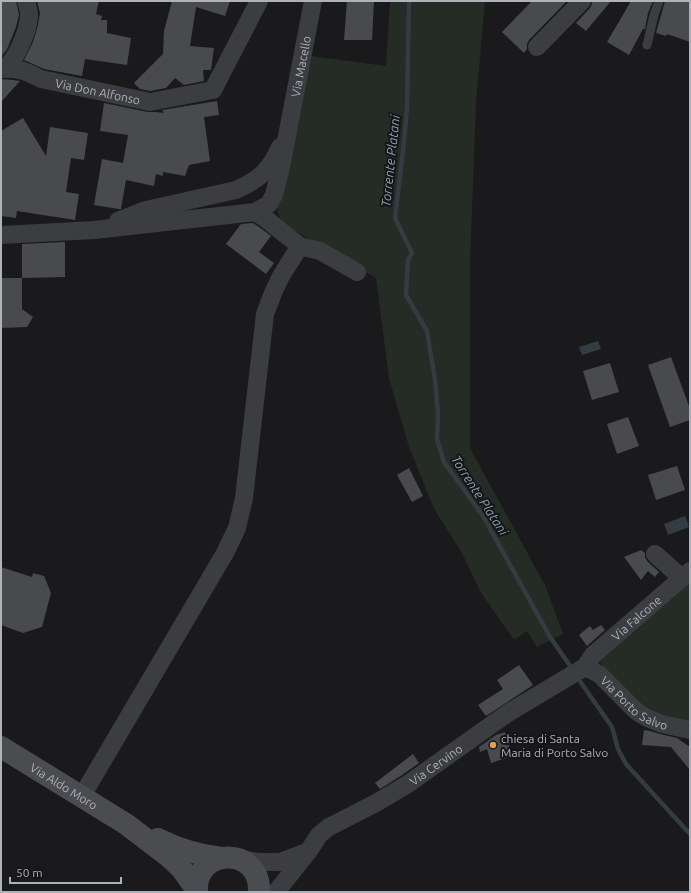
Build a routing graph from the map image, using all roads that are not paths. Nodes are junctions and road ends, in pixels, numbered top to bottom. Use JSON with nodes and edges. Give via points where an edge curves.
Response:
{"nodes":[{"id":1,"x":26,"y":1,"type":"edge"},
{"id":2,"x":259,"y":1,"type":"edge"},
{"id":3,"x":313,"y":1,"type":"edge"},
{"id":4,"x":582,"y":1,"type":"edge"},
{"id":5,"x":659,"y":1,"type":"edge"},
{"id":6,"x":646,"y":45,"type":"dead end"},
{"id":7,"x":537,"y":47,"type":"dead end"},
{"id":8,"x":2,"y":69,"type":"edge"},
{"id":9,"x":288,"y":132,"type":"junction"},
{"id":10,"x":248,"y":185,"type":"junction"},
{"id":11,"x":262,"y":208,"type":"junction"},
{"id":12,"x":179,"y":212,"type":"junction"},
{"id":13,"x":1,"y":235,"type":"edge"},
{"id":14,"x":300,"y":246,"type":"junction"},
{"id":15,"x":357,"y":272,"type":"dead end"},
{"id":16,"x":655,"y":554,"type":"dead end"},
{"id":17,"x":686,"y":575,"type":"edge"},
{"id":18,"x":585,"y":667,"type":"junction"},
{"id":19,"x":690,"y":730,"type":"edge"},
{"id":20,"x":1,"y":747,"type":"edge"},
{"id":21,"x":82,"y":796,"type":"junction"},
{"id":22,"x":126,"y":824,"type":"junction"},
{"id":23,"x":308,"y":852,"type":"junction"},
{"id":24,"x":230,"y":858,"type":"junction"},
{"id":25,"x":197,"y":891,"type":"edge"},
{"id":26,"x":259,"y":892,"type":"edge"},
{"id":27,"x":276,"y":892,"type":"edge"}],
"edges":[{"from":1,"to":8,"type":"street","name":"Via Don Alfonso","via":[[29,16],[24,36],[11,62]]},
{"from":2,"to":8,"type":"street","name":"Via Don Alfonso","via":[[213,90],[150,102],[41,79],[14,68]]},
{"from":3,"to":9,"type":"street","name":"Via Macello"},
{"from":4,"to":7,"type":"street"},
{"from":5,"to":6,"type":"lane"},
{"from":9,"to":10,"type":"street","via":[[274,161],[262,176]]},
{"from":9,"to":11,"type":"street","via":[[274,195]]},
{"from":10,"to":11,"type":"street","via":[[257,191]]},
{"from":10,"to":12,"type":"street"},
{"from":11,"to":12,"type":"street"},
{"from":11,"to":14,"type":"street","via":[[273,216],[282,232]]},
{"from":12,"to":13,"type":"street","via":[[146,210],[94,230]]},
{"from":14,"to":15,"type":"street","via":[[320,251]]},
{"from":14,"to":21,"type":"street","via":[[281,276],[265,314],[244,498],[237,528],[225,553]]},
{"from":16,"to":17,"type":"street"},
{"from":17,"to":18,"type":"street","name":"Via Falcone","via":[[593,655]]},
{"from":18,"to":19,"type":"street","name":"Via Porto Salvo","via":[[599,674],[636,711],[647,718]]},
{"from":18,"to":23,"type":"street","name":"Via Cervino","via":[[508,713],[408,784],[329,827],[319,835]]},
{"from":20,"to":21,"type":"street","name":"Via Aldo Moro"},
{"from":21,"to":22,"type":"street","name":"Via Aldo Moro"},
{"from":22,"to":24,"type":"street","via":[[190,852]]},
{"from":22,"to":25,"type":"street","via":[[181,868]]},
{"from":23,"to":24,"type":"street","via":[[280,862]]},
{"from":23,"to":27,"type":"street","name":"Via Cervino"},
{"from":24,"to":25,"type":"street","via":[[214,860],[208,864],[199,876]]},
{"from":24,"to":26,"type":"street","via":[[251,866],[260,884]]}]}
